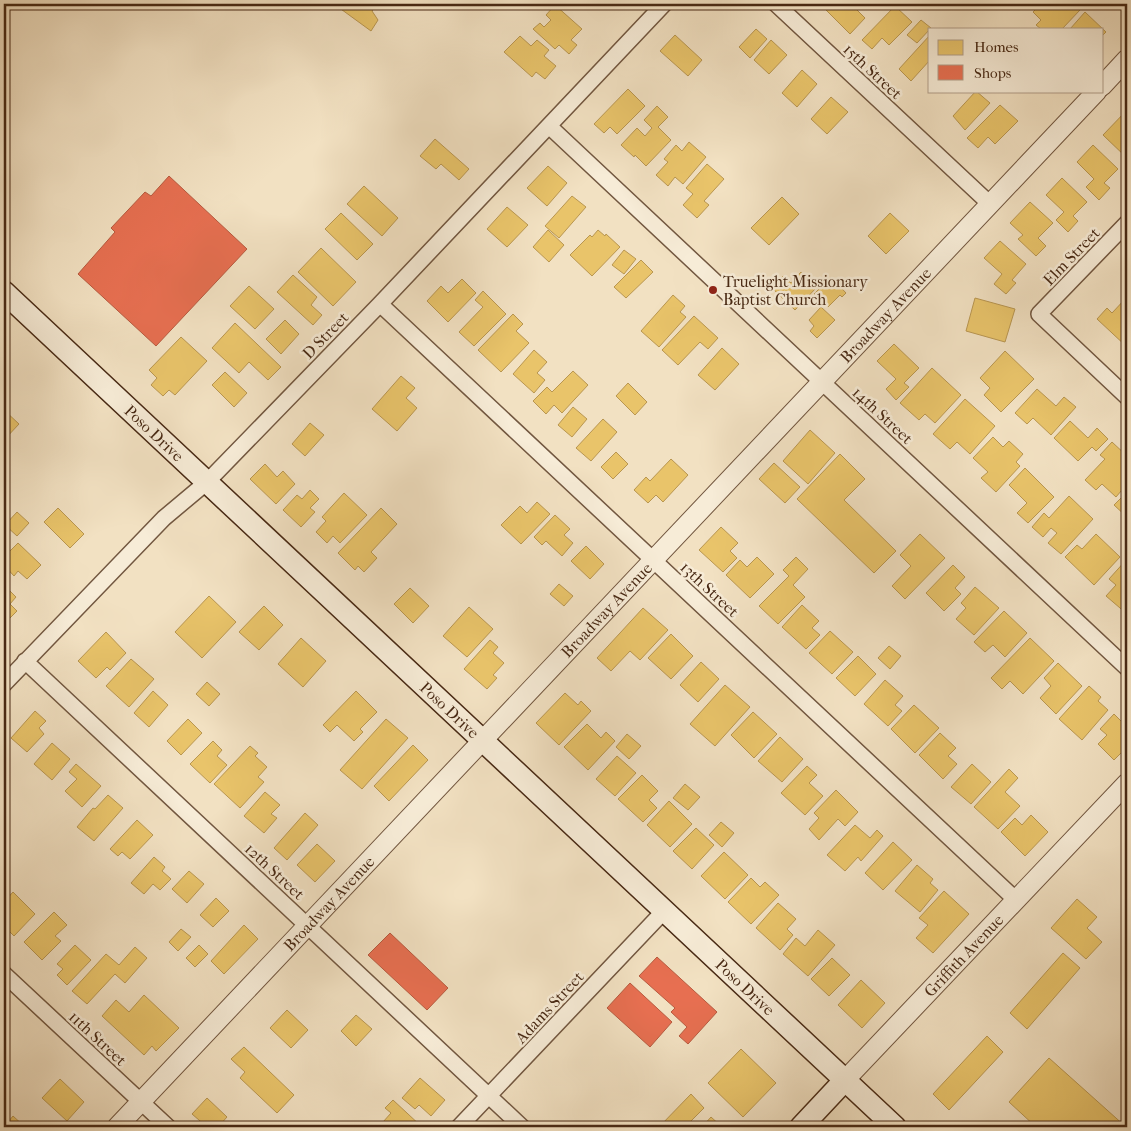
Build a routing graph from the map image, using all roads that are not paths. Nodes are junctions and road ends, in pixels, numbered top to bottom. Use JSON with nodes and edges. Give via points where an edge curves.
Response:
{"nodes":[{"id":1,"x":664,"y":4,"type":"edge"},
{"id":2,"x":776,"y":4,"type":"edge"},
{"id":3,"x":1127,"y":59,"type":"edge"},
{"id":4,"x":1104,"y":84,"type":"edge"},
{"id":5,"x":1096,"y":92,"type":"edge"},
{"id":6,"x":549,"y":126,"type":"junction"},
{"id":7,"x":990,"y":204,"type":"junction"},
{"id":8,"x":1127,"y":223,"type":"edge"},
{"id":9,"x":4,"y":292,"type":"edge"},
{"id":10,"x":380,"y":304,"type":"junction"},
{"id":11,"x":822,"y":382,"type":"junction"},
{"id":12,"x":1127,"y":397,"type":"edge"},
{"id":13,"x":206,"y":482,"type":"junction"},
{"id":14,"x":653,"y":560,"type":"junction"},
{"id":15,"x":26,"y":661,"type":"junction"},
{"id":16,"x":1127,"y":668,"type":"edge"},
{"id":17,"x":4,"y":684,"type":"edge"},
{"id":18,"x":482,"y":741,"type":"junction"},
{"id":19,"x":1127,"y":783,"type":"edge"},
{"id":20,"x":1016,"y":900,"type":"junction"},
{"id":21,"x":664,"y":911,"type":"junction"},
{"id":22,"x":307,"y":926,"type":"junction"},
{"id":23,"x":4,"y":974,"type":"edge"},
{"id":24,"x":845,"y":1080,"type":"junction"},
{"id":25,"x":489,"y":1096,"type":"junction"},
{"id":26,"x":141,"y":1102,"type":"junction"},
{"id":27,"x":117,"y":1127,"type":"edge"},
{"id":28,"x":168,"y":1127,"type":"edge"},
{"id":29,"x":459,"y":1127,"type":"edge"},
{"id":30,"x":522,"y":1127,"type":"edge"},
{"id":31,"x":801,"y":1127,"type":"edge"},
{"id":32,"x":895,"y":1127,"type":"edge"}],
"edges":[{"from":1,"to":6,"type":"street","name":"D Street"},
{"from":2,"to":7,"type":"street","name":"15th Street"},
{"from":3,"to":4,"type":"street"},
{"from":5,"to":7,"type":"street","name":"Broadway Avenue"},
{"from":6,"to":10,"type":"street","name":"D Street"},
{"from":6,"to":11,"type":"street","name":"14th Street"},
{"from":7,"to":11,"type":"street","name":"Broadway Avenue"},
{"from":8,"to":12,"type":"street","name":"Elm Street","via":[[1039,314]]},
{"from":9,"to":13,"type":"main road","name":"Poso Drive"},
{"from":10,"to":13,"type":"street","name":"D Street"},
{"from":10,"to":14,"type":"street","name":"13th Street"},
{"from":11,"to":14,"type":"street","name":"Broadway Avenue"},
{"from":11,"to":16,"type":"street","name":"14th Street"},
{"from":13,"to":15,"type":"street","name":"D Street","via":[[164,518]]},
{"from":13,"to":18,"type":"main road","name":"Poso Drive"},
{"from":14,"to":18,"type":"street","name":"Broadway Avenue"},
{"from":14,"to":20,"type":"street","name":"13th Street"},
{"from":15,"to":17,"type":"street","name":"D Street"},
{"from":15,"to":22,"type":"street","name":"12th Street"},
{"from":18,"to":21,"type":"main road","name":"Poso Drive"},
{"from":18,"to":22,"type":"street","name":"Broadway Avenue"},
{"from":19,"to":20,"type":"street","name":"Griffith Avenue"},
{"from":20,"to":24,"type":"street","name":"Griffith Avenue"},
{"from":21,"to":24,"type":"main road","name":"Poso Drive"},
{"from":21,"to":25,"type":"street","name":"Adams Street"},
{"from":22,"to":25,"type":"street","name":"12th Street"},
{"from":22,"to":26,"type":"street","name":"Broadway Avenue"},
{"from":23,"to":26,"type":"street","name":"11th Street"},
{"from":24,"to":31,"type":"main road","name":"Griffith Avenue"},
{"from":24,"to":32,"type":"main road","name":"Poso Drive"},
{"from":25,"to":29,"type":"street","name":"Adams Street"},
{"from":25,"to":30,"type":"street","name":"12th Street"},
{"from":26,"to":27,"type":"street","name":"Broadway Avenue"},
{"from":26,"to":28,"type":"street","name":"11th Street"}]}
